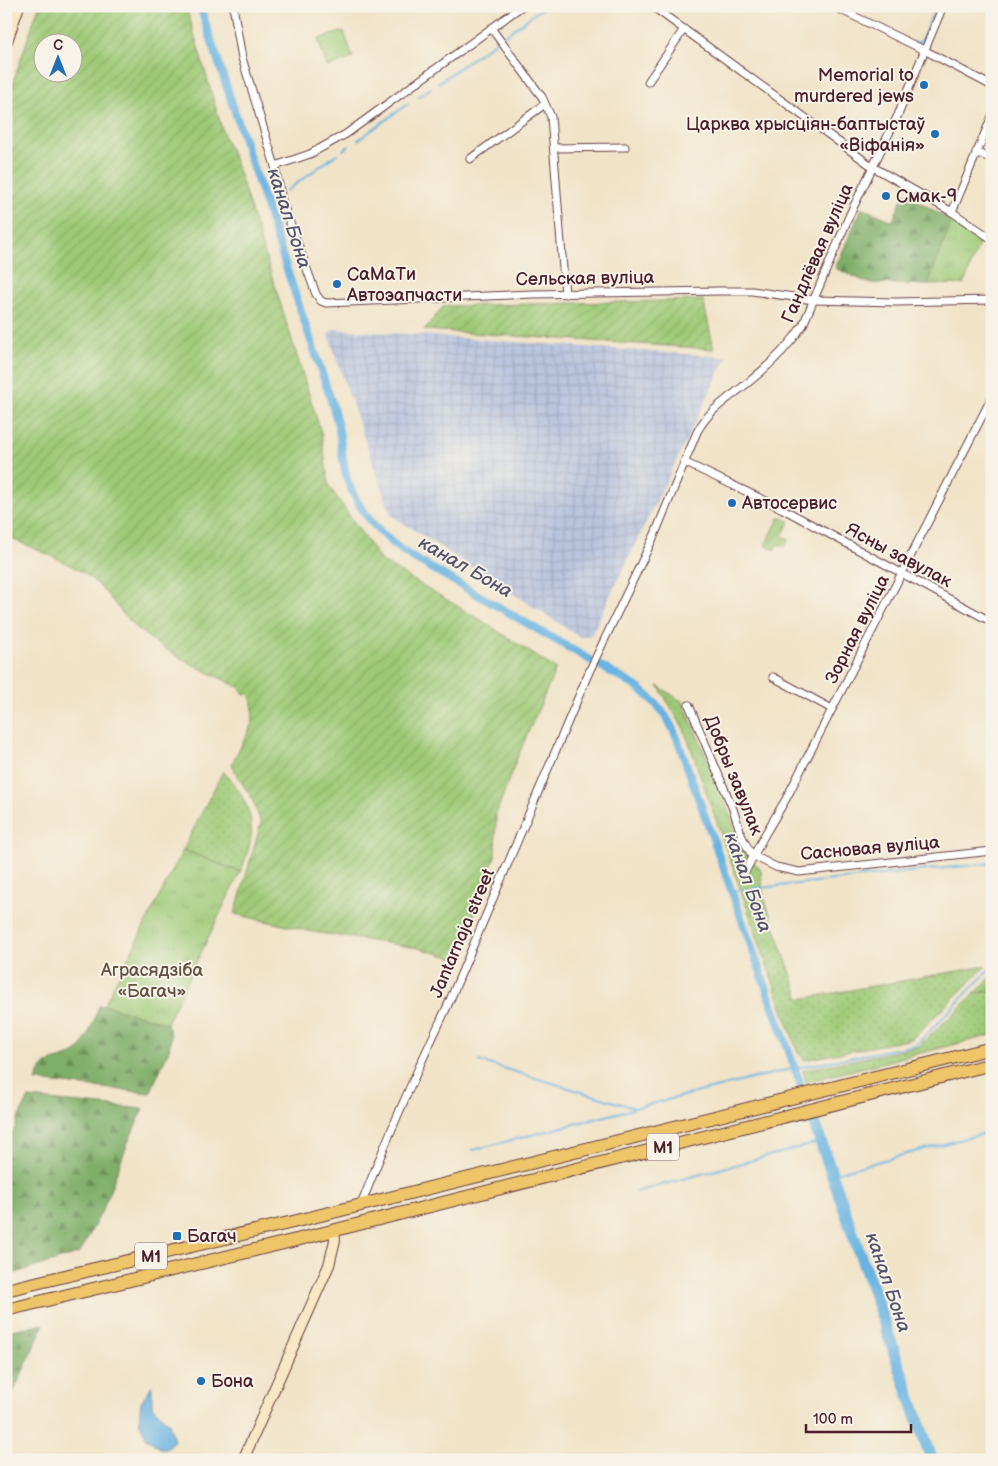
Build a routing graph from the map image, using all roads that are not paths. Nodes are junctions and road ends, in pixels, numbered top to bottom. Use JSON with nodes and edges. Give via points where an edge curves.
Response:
{"nodes":[{"id":1,"x":18,"y":6,"type":"edge"},
{"id":2,"x":233,"y":6,"type":"edge"},
{"id":3,"x":522,"y":6,"type":"edge"},
{"id":4,"x":652,"y":6,"type":"edge"},
{"id":5,"x":833,"y":6,"type":"edge"},
{"id":6,"x":943,"y":6,"type":"edge"},
{"id":7,"x":491,"y":28,"type":"junction"},
{"id":8,"x":684,"y":29,"type":"junction"},
{"id":9,"x":6,"y":44,"type":"edge"},
{"id":10,"x":924,"y":50,"type":"junction"},
{"id":11,"x":648,"y":82,"type":"dead end"},
{"id":12,"x":992,"y":86,"type":"edge"},
{"id":13,"x":545,"y":104,"type":"junction"},
{"id":14,"x":992,"y":116,"type":"edge"},
{"id":15,"x":625,"y":147,"type":"dead end"},
{"id":16,"x":554,"y":148,"type":"junction"},
{"id":17,"x":976,"y":152,"type":"junction"},
{"id":18,"x":992,"y":158,"type":"edge"},
{"id":19,"x":470,"y":159,"type":"dead end"},
{"id":20,"x":275,"y":166,"type":"junction"},
{"id":21,"x":873,"y":167,"type":"junction"},
{"id":22,"x":952,"y":212,"type":"junction"},
{"id":23,"x":992,"y":239,"type":"edge"},
{"id":24,"x":565,"y":294,"type":"junction"},
{"id":25,"x":814,"y":300,"type":"junction"},
{"id":26,"x":992,"y":300,"type":"edge"},
{"id":27,"x":992,"y":397,"type":"edge"},
{"id":28,"x":684,"y":462,"type":"junction"},
{"id":29,"x":902,"y":574,"type":"junction"},
{"id":30,"x":992,"y":622,"type":"edge"},
{"id":31,"x":589,"y":672,"type":"joint"},
{"id":32,"x":773,"y":677,"type":"dead end"},
{"id":33,"x":689,"y":705,"type":"dead end"},
{"id":34,"x":832,"y":709,"type":"junction"},
{"id":35,"x":992,"y":851,"type":"edge"},
{"id":36,"x":754,"y":856,"type":"junction"},
{"id":37,"x":745,"y":872,"type":"dead end"},
{"id":38,"x":992,"y":1048,"type":"edge"},
{"id":39,"x":992,"y":1064,"type":"edge"},
{"id":40,"x":361,"y":1205,"type":"junction"},
{"id":41,"x":334,"y":1230,"type":"junction"},
{"id":42,"x":6,"y":1290,"type":"edge"},
{"id":43,"x":6,"y":1310,"type":"edge"},
{"id":44,"x":243,"y":1460,"type":"edge"}],
"edges":[{"from":1,"to":9,"type":"street"},
{"from":2,"to":20,"type":"street","via":[[242,58]]},
{"from":3,"to":7,"type":"street"},
{"from":4,"to":8,"type":"street"},
{"from":5,"to":10,"type":"street"},
{"from":6,"to":10,"type":"street","name":"Гандлёвая вуліца"},
{"from":7,"to":13,"type":"street"},
{"from":7,"to":20,"type":"street","via":[[346,134],[310,154]]},
{"from":8,"to":11,"type":"street"},
{"from":8,"to":21,"type":"street"},
{"from":10,"to":12,"type":"street"},
{"from":10,"to":21,"type":"street","name":"Гандлёвая вуліца","via":[[898,116]]},
{"from":13,"to":16,"type":"street","via":[[551,117]]},
{"from":13,"to":19,"type":"street"},
{"from":14,"to":17,"type":"street"},
{"from":15,"to":16,"type":"street"},
{"from":16,"to":24,"type":"street"},
{"from":17,"to":18,"type":"street"},
{"from":17,"to":22,"type":"street"},
{"from":20,"to":24,"type":"street","name":"Сельская вуліца","via":[[282,201],[321,301]]},
{"from":21,"to":22,"type":"street"},
{"from":21,"to":25,"type":"street","name":"Гандлёвая вуліца"},
{"from":22,"to":23,"type":"street"},
{"from":24,"to":25,"type":"street","name":"Сельская вуліца","via":[[752,290]]},
{"from":25,"to":26,"type":"street","name":"Сельская вуліца"},
{"from":25,"to":28,"type":"street","name":"Гандлёвая вуліца","via":[[794,338],[751,381],[710,412]]},
{"from":27,"to":29,"type":"street","name":"Зорная вуліца"},
{"from":28,"to":29,"type":"street","name":"Ясны завулак","via":[[782,508]]},
{"from":28,"to":31,"type":"street","name":"Гандлёвая вуліца","via":[[655,534]]},
{"from":29,"to":30,"type":"street","name":"Ясны завулак"},
{"from":29,"to":34,"type":"street","name":"Зорная вуліца"},
{"from":31,"to":40,"type":"street","name":"Jantarnaja street"},
{"from":32,"to":34,"type":"street"},
{"from":33,"to":36,"type":"street","name":"Добры завулак","via":[[742,837]]},
{"from":34,"to":36,"type":"street","name":"Зорная вуліца"},
{"from":35,"to":36,"type":"street","name":"Сасновая вуліца","via":[[799,872],[776,867]]},
{"from":36,"to":37,"type":"street","name":"Зорная вуліца"},
{"from":38,"to":40,"type":"highway","number":"М1"},
{"from":39,"to":41,"type":"highway","number":"М1"},
{"from":40,"to":42,"type":"highway","number":"М1"},
{"from":41,"to":43,"type":"highway","number":"М1"},
{"from":41,"to":44,"type":"street","via":[[329,1265]]}]}
